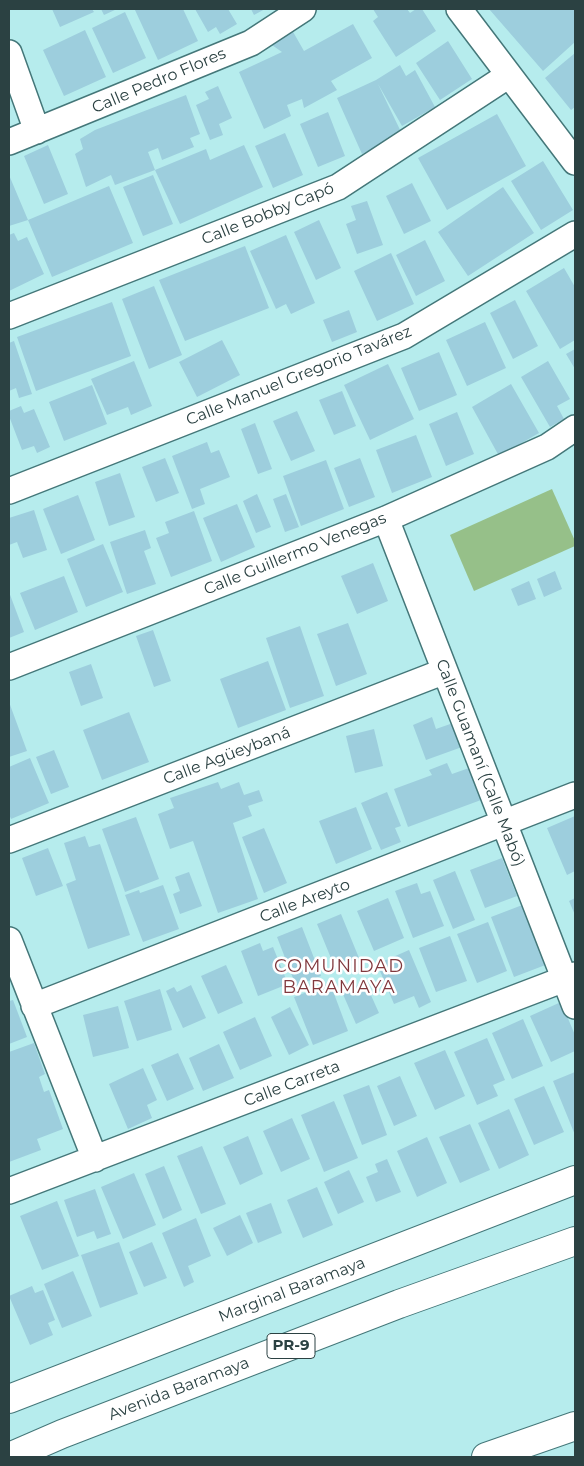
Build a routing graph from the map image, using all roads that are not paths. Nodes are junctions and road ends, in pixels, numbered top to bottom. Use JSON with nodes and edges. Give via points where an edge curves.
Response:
{"nodes":[{"id":1,"x":303,"y":9,"type":"edge"},
{"id":2,"x":458,"y":9,"type":"edge"},
{"id":3,"x":9,"y":53,"type":"edge"},
{"id":4,"x":509,"y":76,"type":"junction"},
{"id":5,"x":37,"y":131,"type":"junction"},
{"id":6,"x":9,"y":142,"type":"edge"},
{"id":7,"x":575,"y":162,"type":"edge"},
{"id":8,"x":575,"y":234,"type":"edge"},
{"id":9,"x":9,"y":316,"type":"edge"},
{"id":10,"x":575,"y":428,"type":"edge"},
{"id":11,"x":9,"y":490,"type":"edge"},
{"id":12,"x":386,"y":519,"type":"junction"},
{"id":13,"x":9,"y":666,"type":"edge"},
{"id":14,"x":445,"y":671,"type":"junction"},
{"id":15,"x":575,"y":795,"type":"edge"},
{"id":16,"x":503,"y":824,"type":"junction"},
{"id":17,"x":9,"y":840,"type":"edge"},
{"id":18,"x":9,"y":940,"type":"edge"},
{"id":19,"x":570,"y":977,"type":"edge"},
{"id":20,"x":34,"y":1006,"type":"junction"},
{"id":21,"x":575,"y":1006,"type":"edge"},
{"id":22,"x":95,"y":1159,"type":"junction"},
{"id":23,"x":575,"y":1180,"type":"edge"},
{"id":24,"x":9,"y":1191,"type":"edge"},
{"id":25,"x":575,"y":1241,"type":"edge"},
{"id":26,"x":9,"y":1399,"type":"edge"},
{"id":27,"x":575,"y":1426,"type":"edge"},
{"id":28,"x":9,"y":1457,"type":"edge"},
{"id":29,"x":486,"y":1457,"type":"edge"}],
"edges":[{"from":1,"to":5,"type":"street","name":"Calle Pedro Flores","via":[[251,42]]},
{"from":2,"to":4,"type":"street"},
{"from":3,"to":5,"type":"street"},
{"from":4,"to":7,"type":"street"},
{"from":4,"to":9,"type":"street","name":"Calle Bobby Capó","via":[[338,187]]},
{"from":5,"to":6,"type":"street","name":"Calle Pedro Flores"},
{"from":8,"to":11,"type":"street","name":"Calle Manuel Gregorio Tavárez","via":[[404,336]]},
{"from":10,"to":12,"type":"street","name":"Calle Guillermo Venegas","via":[[547,447]]},
{"from":12,"to":13,"type":"street","name":"Calle Guillermo Venegas"},
{"from":12,"to":14,"type":"street","name":"Calle Guamaní (Calle Mabó)"},
{"from":14,"to":16,"type":"street","name":"Calle Guamaní (Calle Mabó)"},
{"from":14,"to":17,"type":"street","name":"Calle Agüeybaná"},
{"from":15,"to":16,"type":"street","name":"Calle Areyto"},
{"from":16,"to":19,"type":"street","name":"Calle Guamaní (Calle Mabó)"},
{"from":16,"to":20,"type":"street","name":"Calle Areyto"},
{"from":18,"to":20,"type":"street"},
{"from":19,"to":21,"type":"street","name":"Calle Guamaní (Calle Mabó)"},
{"from":19,"to":22,"type":"street","name":"Calle Carreta"},
{"from":20,"to":22,"type":"street"},
{"from":22,"to":24,"type":"street","name":"Calle Carreta"},
{"from":23,"to":26,"type":"main road","name":"Marginal Baramaya"},
{"from":25,"to":28,"type":"main road","name":"Avenida Baramaya","number":"PR-9","via":[[399,1304]]},
{"from":27,"to":29,"type":"main road"}]}
